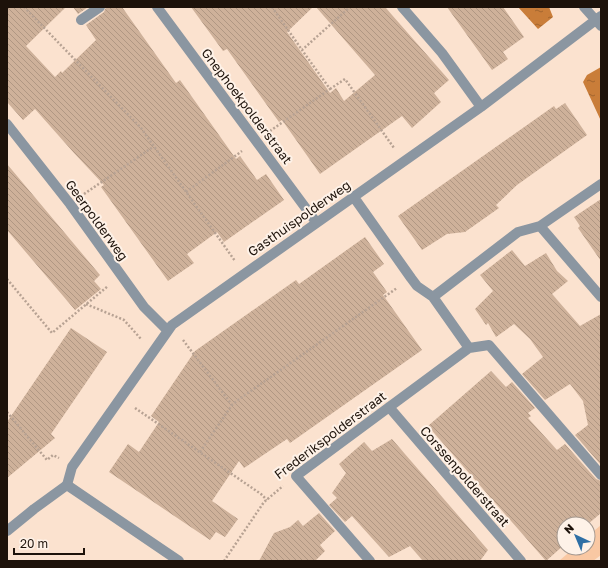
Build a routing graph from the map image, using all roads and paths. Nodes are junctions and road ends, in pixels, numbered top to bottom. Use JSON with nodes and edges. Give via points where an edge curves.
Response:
{"nodes":[{"id":1,"x":24,"y":7,"type":"edge"},
{"id":2,"x":100,"y":7,"type":"edge"},
{"id":3,"x":157,"y":7,"type":"edge"},
{"id":4,"x":272,"y":7,"type":"edge"},
{"id":5,"x":350,"y":7,"type":"edge"},
{"id":6,"x":402,"y":7,"type":"edge"},
{"id":7,"x":584,"y":7,"type":"edge"},
{"id":8,"x":81,"y":20,"type":"dead end"},
{"id":9,"x":599,"y":21,"type":"edge"},
{"id":10,"x":302,"y":50,"type":"junction"},
{"id":11,"x":330,"y":89,"type":"junction"},
{"id":12,"x":481,"y":107,"type":"junction"},
{"id":13,"x":7,"y":124,"type":"edge"},
{"id":14,"x":256,"y":140,"type":"junction"},
{"id":15,"x":153,"y":147,"type":"junction"},
{"id":16,"x":404,"y":161,"type":"junction"},
{"id":17,"x":601,"y":184,"type":"edge"},
{"id":18,"x":186,"y":192,"type":"junction"},
{"id":19,"x":353,"y":196,"type":"junction"},
{"id":20,"x":70,"y":204,"type":"junction"},
{"id":21,"x":316,"y":222,"type":"junction"},
{"id":22,"x":540,"y":226,"type":"junction"},
{"id":23,"x":243,"y":273,"type":"junction"},
{"id":24,"x":121,"y":275,"type":"junction"},
{"id":25,"x":411,"y":278,"type":"junction"},
{"id":26,"x":7,"y":279,"type":"edge"},
{"id":27,"x":433,"y":297,"type":"junction"},
{"id":28,"x":601,"y":297,"type":"edge"},
{"id":29,"x":86,"y":304,"type":"junction"},
{"id":30,"x":170,"y":327,"type":"junction"},
{"id":31,"x":469,"y":348,"type":"junction"},
{"id":32,"x":152,"y":352,"type":"junction"},
{"id":33,"x":120,"y":397,"type":"junction"},
{"id":34,"x":232,"y":405,"type":"junction"},
{"id":35,"x":389,"y":407,"type":"junction"},
{"id":36,"x":7,"y":412,"type":"edge"},
{"id":37,"x":200,"y":452,"type":"junction"},
{"id":38,"x":72,"y":467,"type":"junction"},
{"id":39,"x":601,"y":474,"type":"edge"},
{"id":40,"x":296,"y":476,"type":"junction"},
{"id":41,"x":67,"y":485,"type":"junction"},
{"id":42,"x":267,"y":500,"type":"junction"},
{"id":43,"x":7,"y":531,"type":"edge"},
{"id":44,"x":179,"y":561,"type":"edge"},
{"id":45,"x":224,"y":561,"type":"edge"},
{"id":46,"x":370,"y":561,"type":"edge"},
{"id":47,"x":521,"y":561,"type":"edge"}],
"edges":[{"from":1,"to":15,"type":"path","via":[[141,128]]},
{"from":2,"to":8,"type":"street"},
{"from":3,"to":14,"type":"street","name":"Gnephoekpolderstraat"},
{"from":4,"to":10,"type":"path"},
{"from":5,"to":10,"type":"path"},
{"from":6,"to":12,"type":"street","via":[[442,53]]},
{"from":7,"to":9,"type":"street"},
{"from":9,"to":12,"type":"street","name":"Gasthuispolderweg"},
{"from":10,"to":11,"type":"path"},
{"from":11,"to":14,"type":"path"},
{"from":11,"to":16,"type":"path","via":[[345,79]]},
{"from":12,"to":16,"type":"street","name":"Gasthuispolderweg"},
{"from":13,"to":20,"type":"street","name":"Geerpolderweg"},
{"from":14,"to":18,"type":"path"},
{"from":14,"to":21,"type":"street","name":"Gnephoekpolderstraat"},
{"from":15,"to":18,"type":"path"},
{"from":15,"to":20,"type":"path"},
{"from":16,"to":19,"type":"street","name":"Gasthuispolderweg"},
{"from":17,"to":22,"type":"street"},
{"from":18,"to":23,"type":"path"},
{"from":19,"to":21,"type":"street","name":"Gasthuispolderweg"},
{"from":19,"to":25,"type":"street"},
{"from":20,"to":24,"type":"street","name":"Geerpolderweg"},
{"from":21,"to":23,"type":"street","name":"Gasthuispolderweg"},
{"from":22,"to":27,"type":"street","via":[[518,232]]},
{"from":22,"to":28,"type":"street"},
{"from":23,"to":30,"type":"street","name":"Gasthuispolderweg"},
{"from":24,"to":29,"type":"path"},
{"from":24,"to":30,"type":"street","name":"Geerpolderweg","via":[[148,313]]},
{"from":25,"to":27,"type":"street","via":[[417,286]]},
{"from":25,"to":34,"type":"path"},
{"from":26,"to":29,"type":"path","via":[[52,333]]},
{"from":27,"to":31,"type":"street"},
{"from":29,"to":32,"type":"path","via":[[124,320]]},
{"from":30,"to":32,"type":"street","name":"Gasthuispolderweg"},
{"from":30,"to":34,"type":"path"},
{"from":31,"to":35,"type":"street","name":"Frederikspolderstraat"},
{"from":31,"to":39,"type":"street","via":[[489,345]]},
{"from":32,"to":33,"type":"street","name":"Gasthuispolderweg"},
{"from":33,"to":37,"type":"path"},
{"from":33,"to":38,"type":"street","name":"Gasthuispolderweg"},
{"from":34,"to":37,"type":"path"},
{"from":35,"to":40,"type":"street","name":"Frederikspolderstraat"},
{"from":35,"to":47,"type":"street","name":"Corssenpolderstraat"},
{"from":36,"to":38,"type":"path","via":[[48,460],[53,455]]},
{"from":37,"to":42,"type":"path"},
{"from":38,"to":41,"type":"street","name":"Gasthuispolderweg"},
{"from":40,"to":42,"type":"path","name":"Frederikspolderstraat"},
{"from":40,"to":46,"type":"street"},
{"from":41,"to":43,"type":"street"},
{"from":41,"to":44,"type":"street"},
{"from":42,"to":45,"type":"path","name":"Frederikspolderstraat"}]}
